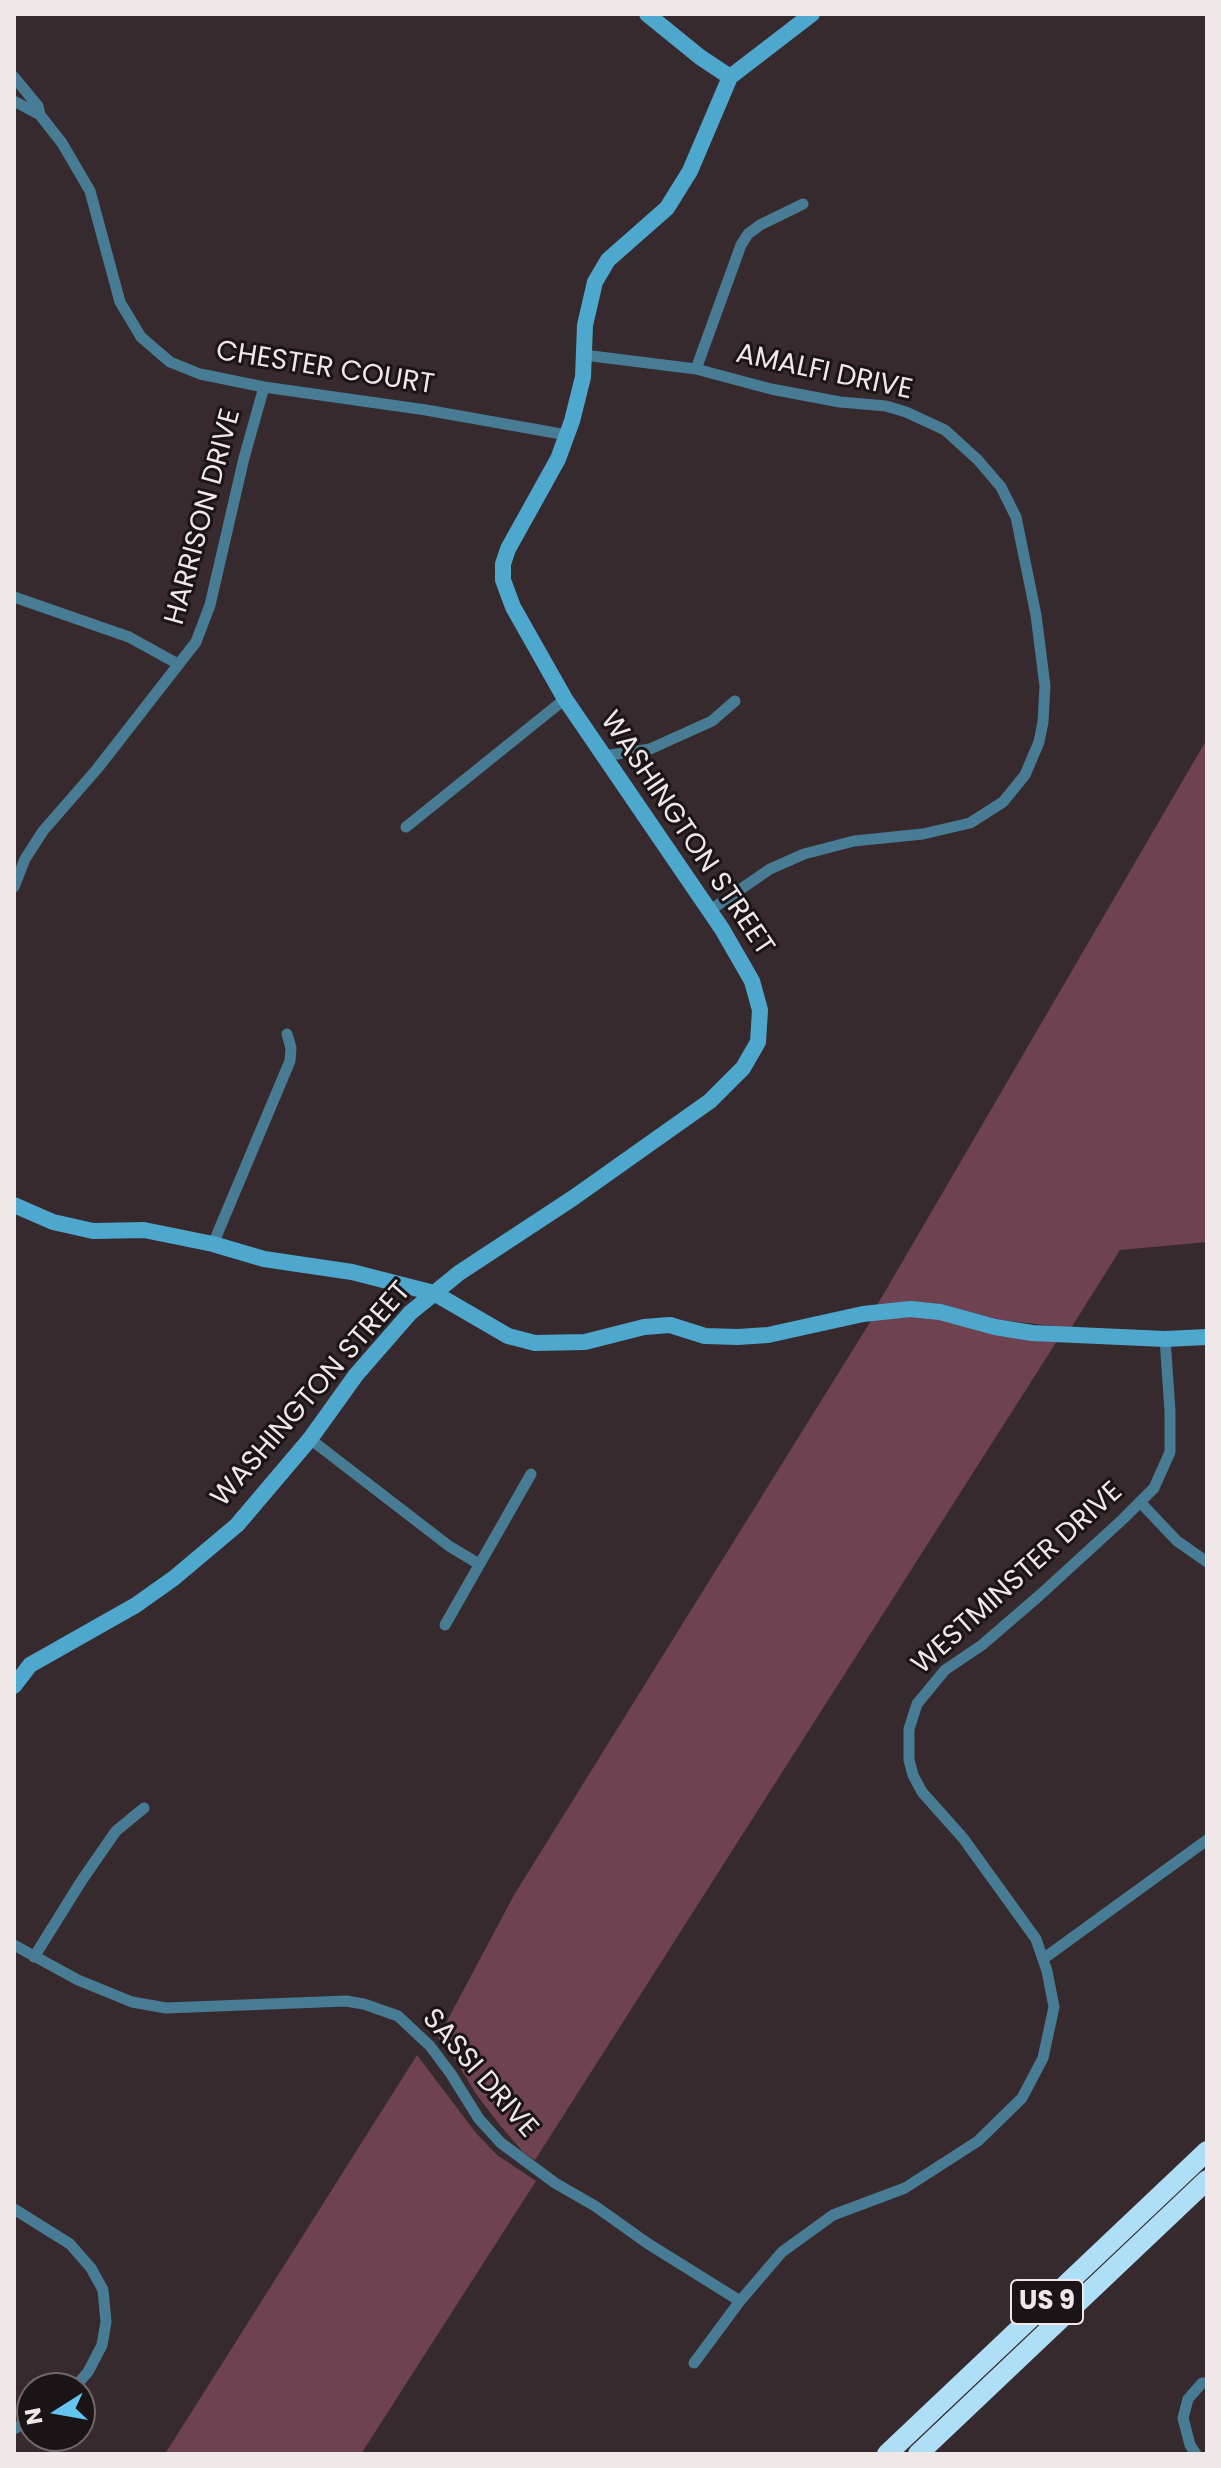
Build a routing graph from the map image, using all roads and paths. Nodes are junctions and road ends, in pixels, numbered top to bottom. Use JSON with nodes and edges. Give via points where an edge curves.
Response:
{"nodes":[{"id":1,"x":647,"y":14,"type":"edge"},
{"id":2,"x":812,"y":14,"type":"edge"},
{"id":3,"x":14,"y":77,"type":"edge"},
{"id":4,"x":730,"y":77,"type":"junction"},
{"id":5,"x":14,"y":101,"type":"edge"},
{"id":6,"x":40,"y":115,"type":"junction"},
{"id":7,"x":803,"y":204,"type":"dead end"},
{"id":8,"x":584,"y":355,"type":"junction"},
{"id":9,"x":696,"y":369,"type":"junction"},
{"id":10,"x":264,"y":387,"type":"junction"},
{"id":11,"x":567,"y":435,"type":"junction"},
{"id":12,"x":14,"y":597,"type":"edge"},
{"id":13,"x":178,"y":664,"type":"junction"},
{"id":14,"x":565,"y":699,"type":"junction"},
{"id":15,"x":735,"y":701,"type":"dead end"},
{"id":16,"x":604,"y":756,"type":"junction"},
{"id":17,"x":406,"y":827,"type":"dead end"},
{"id":18,"x":19,"y":857,"type":"edge"},
{"id":19,"x":14,"y":887,"type":"edge"},
{"id":20,"x":709,"y":911,"type":"junction"},
{"id":21,"x":287,"y":1034,"type":"dead end"},
{"id":22,"x":14,"y":1205,"type":"edge"},
{"id":23,"x":213,"y":1244,"type":"junction"},
{"id":24,"x":434,"y":1293,"type":"junction"},
{"id":25,"x":1207,"y":1337,"type":"edge"},
{"id":26,"x":1165,"y":1339,"type":"junction"},
{"id":27,"x":310,"y":1439,"type":"junction"},
{"id":28,"x":531,"y":1474,"type":"dead end"},
{"id":29,"x":1140,"y":1502,"type":"junction"},
{"id":30,"x":1207,"y":1562,"type":"edge"},
{"id":31,"x":479,"y":1564,"type":"junction"},
{"id":32,"x":445,"y":1625,"type":"dead end"},
{"id":33,"x":14,"y":1686,"type":"edge"},
{"id":34,"x":144,"y":1808,"type":"dead end"},
{"id":35,"x":1207,"y":1840,"type":"edge"},
{"id":36,"x":14,"y":1945,"type":"edge"},
{"id":37,"x":34,"y":1957,"type":"junction"},
{"id":38,"x":1043,"y":1959,"type":"junction"},
{"id":39,"x":1207,"y":2151,"type":"edge"},
{"id":40,"x":1207,"y":2180,"type":"edge"},
{"id":41,"x":14,"y":2209,"type":"edge"},
{"id":42,"x":740,"y":2301,"type":"junction"},
{"id":43,"x":694,"y":2363,"type":"dead end"},
{"id":44,"x":88,"y":2372,"type":"edge"},
{"id":45,"x":1207,"y":2383,"type":"edge"},
{"id":46,"x":887,"y":2454,"type":"edge"},
{"id":47,"x":918,"y":2454,"type":"edge"},
{"id":48,"x":1196,"y":2454,"type":"edge"}],
"edges":[{"from":1,"to":4,"type":"street"},
{"from":2,"to":4,"type":"street"},
{"from":3,"to":6,"type":"street","name":"CHESTER COURT"},
{"from":4,"to":8,"type":"street","name":"WASHINGTON STREET","via":[[690,171],[667,208],[608,260],[595,282]]},
{"from":5,"to":6,"type":"street","name":"CHESTER COURT"},
{"from":6,"to":10,"type":"street","name":"CHESTER COURT","via":[[90,191],[120,302],[141,337],[170,362]]},
{"from":7,"to":9,"type":"street","via":[[748,234]]},
{"from":8,"to":9,"type":"street","name":"AMALFI DRIVE"},
{"from":8,"to":11,"type":"street","name":"WASHINGTON STREET"},
{"from":9,"to":20,"type":"street","name":"AMALFI DRIVE","via":[[771,389],[886,406],[945,430],[1001,487],[1016,517],[1045,686],[1039,742],[1025,775],[1003,802],[953,829],[854,841],[804,854],[770,869]]},
{"from":10,"to":11,"type":"street","name":"CHESTER COURT"},
{"from":10,"to":13,"type":"street","name":"HARRISON DRIVE","via":[[210,605],[196,642]]},
{"from":11,"to":14,"type":"street","name":"WASHINGTON STREET","via":[[503,564],[513,607]]},
{"from":12,"to":13,"type":"street","via":[[129,637]]},
{"from":13,"to":18,"type":"street","name":"HARRISON DRIVE","via":[[97,769]]},
{"from":14,"to":16,"type":"street","name":"WASHINGTON STREET"},
{"from":14,"to":17,"type":"street"},
{"from":15,"to":16,"type":"street","via":[[712,721],[650,749]]},
{"from":16,"to":20,"type":"street","name":"WASHINGTON STREET"},
{"from":18,"to":19,"type":"street","name":"HARRISON DRIVE"},
{"from":20,"to":24,"type":"street","name":"WASHINGTON STREET","via":[[752,981],[760,1010],[758,1042],[743,1068],[710,1101]]},
{"from":21,"to":23,"type":"street","via":[[290,1061]]},
{"from":22,"to":23,"type":"street","via":[[93,1231],[144,1230]]},
{"from":23,"to":24,"type":"street"},
{"from":24,"to":26,"type":"street","via":[[508,1336],[535,1343],[585,1342],[670,1325],[705,1336],[768,1335],[910,1309],[1032,1333]]},
{"from":24,"to":27,"type":"street","name":"WASHINGTON STREET","via":[[356,1375]]},
{"from":25,"to":26,"type":"street"},
{"from":26,"to":29,"type":"street","name":"WESTMINSTER DRIVE","via":[[1170,1452],[1154,1488]]},
{"from":27,"to":31,"type":"street"},
{"from":27,"to":33,"type":"street","name":"WASHINGTON STREET","via":[[237,1525],[174,1578],[30,1665]]},
{"from":28,"to":31,"type":"street"},
{"from":29,"to":30,"type":"street","via":[[1177,1541]]},
{"from":29,"to":38,"type":"street","name":"WESTMINSTER DRIVE","via":[[982,1645],[945,1670],[917,1704],[909,1729],[909,1760],[922,1792],[1013,1903]]},
{"from":31,"to":32,"type":"street"},
{"from":34,"to":37,"type":"street","via":[[116,1831]]},
{"from":35,"to":38,"type":"street"},
{"from":36,"to":37,"type":"street","name":"SASSI DRIVE"},
{"from":37,"to":42,"type":"street","name":"SASSI DRIVE","via":[[132,2002],[166,2008],[346,2001],[398,2016],[430,2046],[479,2119],[513,2153]]},
{"from":38,"to":42,"type":"street","name":"WESTMINSTER DRIVE","via":[[1054,2007],[1043,2058],[1022,2098],[978,2141],[945,2164],[905,2188],[833,2215],[782,2252]]},
{"from":39,"to":46,"type":"highway","number":"US 9"},
{"from":40,"to":47,"type":"highway","number":"US 9"},
{"from":41,"to":44,"type":"street","via":[[70,2244],[103,2290],[102,2345]]},
{"from":42,"to":43,"type":"street","name":"WESTMINSTER DRIVE"},
{"from":45,"to":48,"type":"street","via":[[1188,2399],[1184,2411]]}]}
